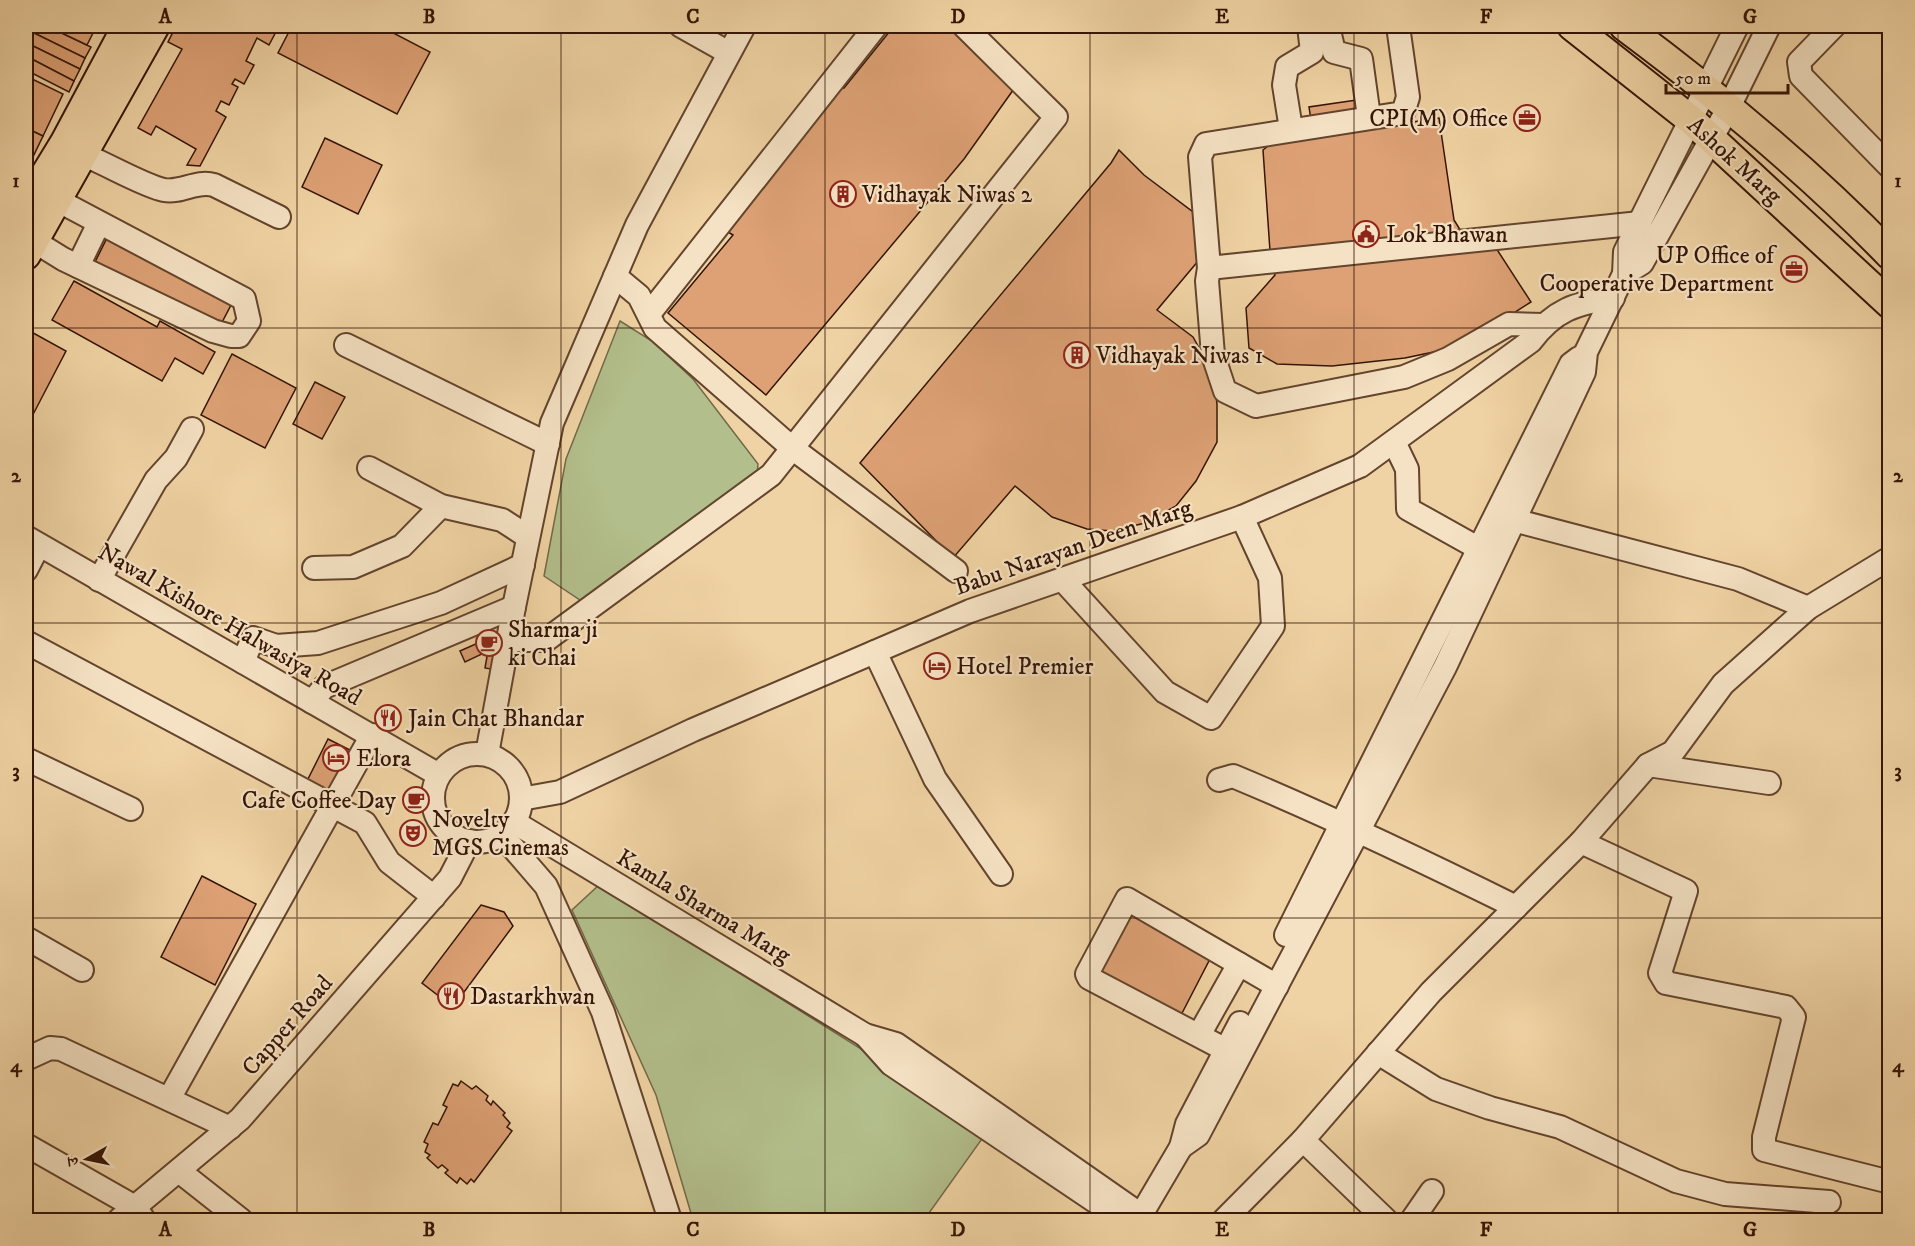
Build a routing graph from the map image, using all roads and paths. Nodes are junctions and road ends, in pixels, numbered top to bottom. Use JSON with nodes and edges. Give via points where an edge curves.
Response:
{"nodes":[{"id":1,"x":127,"y":26,"type":"edge"},
{"id":2,"x":155,"y":26,"type":"edge"},
{"id":3,"x":681,"y":26,"type":"edge"},
{"id":4,"x":744,"y":26,"type":"edge"},
{"id":5,"x":876,"y":26,"type":"edge"},
{"id":6,"x":964,"y":26,"type":"edge"},
{"id":7,"x":1309,"y":26,"type":"edge"},
{"id":8,"x":1328,"y":26,"type":"edge"},
{"id":9,"x":1398,"y":26,"type":"edge"},
{"id":10,"x":1572,"y":26,"type":"edge"},
{"id":11,"x":1624,"y":26,"type":"edge"},
{"id":12,"x":1737,"y":26,"type":"edge"},
{"id":13,"x":1769,"y":26,"type":"edge"},
{"id":14,"x":1834,"y":26,"type":"edge"},
{"id":15,"x":729,"y":52,"type":"junction"},
{"id":16,"x":1706,"y":87,"type":"junction"},
{"id":17,"x":1729,"y":107,"type":"junction"},
{"id":18,"x":1369,"y":117,"type":"junction"},
{"id":19,"x":1291,"y":129,"type":"junction"},
{"id":20,"x":1701,"y":129,"type":"junction"},
{"id":21,"x":82,"y":154,"type":"junction"},
{"id":22,"x":1890,"y":167,"type":"edge"},
{"id":23,"x":57,"y":200,"type":"junction"},
{"id":24,"x":26,"y":206,"type":"edge"},
{"id":25,"x":279,"y":217,"type":"dead end"},
{"id":26,"x":99,"y":223,"type":"junction"},
{"id":27,"x":1640,"y":223,"type":"junction"},
{"id":28,"x":28,"y":250,"type":"edge"},
{"id":29,"x":1890,"y":255,"type":"edge"},
{"id":30,"x":78,"y":266,"type":"junction"},
{"id":31,"x":1209,"y":268,"type":"junction"},
{"id":32,"x":1624,"y":274,"type":"junction"},
{"id":33,"x":615,"y":276,"type":"junction"},
{"id":34,"x":1613,"y":298,"type":"junction"},
{"id":35,"x":1890,"y":304,"type":"edge"},
{"id":36,"x":649,"y":314,"type":"junction"},
{"id":37,"x":1543,"y":325,"type":"junction"},
{"id":38,"x":346,"y":345,"type":"dead end"},
{"id":39,"x":192,"y":429,"type":"dead end"},
{"id":40,"x":1394,"y":442,"type":"junction"},
{"id":41,"x":548,"y":444,"type":"junction"},
{"id":42,"x":792,"y":448,"type":"junction"},
{"id":43,"x":369,"y":468,"type":"dead end"},
{"id":44,"x":441,"y":506,"type":"junction"},
{"id":45,"x":1242,"y":517,"type":"junction"},
{"id":46,"x":1507,"y":518,"type":"junction"},
{"id":47,"x":528,"y":537,"type":"junction"},
{"id":48,"x":32,"y":541,"type":"edge"},
{"id":49,"x":1488,"y":555,"type":"junction"},
{"id":50,"x":1890,"y":558,"type":"edge"},
{"id":51,"x":523,"y":565,"type":"junction"},
{"id":52,"x":314,"y":568,"type":"dead end"},
{"id":53,"x":26,"y":570,"type":"edge"},
{"id":54,"x":956,"y":571,"type":"dead end"},
{"id":55,"x":1062,"y":579,"type":"junction"},
{"id":56,"x":99,"y":580,"type":"junction"},
{"id":57,"x":514,"y":607,"type":"junction"},
{"id":58,"x":1808,"y":608,"type":"junction"},
{"id":59,"x":509,"y":640,"type":"junction"},
{"id":60,"x":26,"y":642,"type":"edge"},
{"id":61,"x":874,"y":652,"type":"junction"},
{"id":62,"x":243,"y":662,"type":"junction"},
{"id":63,"x":312,"y":702,"type":"junction"},
{"id":64,"x":372,"y":735,"type":"junction"},
{"id":65,"x":487,"y":754,"type":"junction"},
{"id":66,"x":26,"y":759,"type":"edge"},
{"id":67,"x":1647,"y":765,"type":"junction"},
{"id":68,"x":439,"y":775,"type":"junction"},
{"id":69,"x":1219,"y":780,"type":"dead end"},
{"id":70,"x":1769,"y":783,"type":"dead end"},
{"id":71,"x":521,"y":799,"type":"junction"},
{"id":72,"x":332,"y":806,"type":"junction"},
{"id":73,"x":131,"y":809,"type":"dead end"},
{"id":74,"x":1351,"y":826,"type":"junction"},
{"id":75,"x":508,"y":828,"type":"junction"},
{"id":76,"x":469,"y":841,"type":"junction"},
{"id":77,"x":1581,"y":842,"type":"junction"},
{"id":78,"x":1001,"y":874,"type":"dead end"},
{"id":79,"x":434,"y":897,"type":"junction"},
{"id":80,"x":1516,"y":907,"type":"junction"},
{"id":81,"x":26,"y":938,"type":"edge"},
{"id":82,"x":1239,"y":964,"type":"junction"},
{"id":83,"x":82,"y":970,"type":"dead end"},
{"id":84,"x":1271,"y":982,"type":"junction"},
{"id":85,"x":1199,"y":1035,"type":"junction"},
{"id":86,"x":1226,"y":1050,"type":"junction"},
{"id":87,"x":1378,"y":1053,"type":"junction"},
{"id":88,"x":26,"y":1059,"type":"edge"},
{"id":89,"x":169,"y":1099,"type":"junction"},
{"id":90,"x":230,"y":1128,"type":"junction"},
{"id":91,"x":1303,"y":1140,"type":"junction"},
{"id":92,"x":26,"y":1145,"type":"edge"},
{"id":93,"x":1181,"y":1148,"type":"junction"},
{"id":94,"x":179,"y":1171,"type":"junction"},
{"id":95,"x":1890,"y":1182,"type":"edge"},
{"id":96,"x":1432,"y":1191,"type":"dead end"},
{"id":97,"x":1813,"y":1208,"type":"edge"},
{"id":98,"x":133,"y":1216,"type":"edge"},
{"id":99,"x":1136,"y":1219,"type":"edge"},
{"id":100,"x":241,"y":1221,"type":"edge"},
{"id":101,"x":670,"y":1221,"type":"edge"},
{"id":102,"x":1224,"y":1221,"type":"edge"},
{"id":103,"x":1386,"y":1221,"type":"edge"},
{"id":104,"x":1413,"y":1221,"type":"edge"}],
"edges":[{"from":1,"to":24,"type":"main road"},
{"from":2,"to":21,"type":"main road"},
{"from":3,"to":15,"type":"street"},
{"from":4,"to":15,"type":"street"},
{"from":5,"to":36,"type":"street"},
{"from":6,"to":42,"type":"street","via":[[1056,117]]},
{"from":7,"to":19,"type":"street","via":[[1312,51],[1287,67],[1284,85]]},
{"from":8,"to":18,"type":"street","via":[[1334,52],[1361,59]]},
{"from":9,"to":18,"type":"street","via":[[1408,97],[1403,112]]},
{"from":10,"to":20,"type":"main road","name":"Ashok Marg"},
{"from":11,"to":16,"type":"main road","name":"Ashok Marg"},
{"from":12,"to":16,"type":"street"},
{"from":13,"to":17,"type":"street"},
{"from":14,"to":22,"type":"street","via":[[1799,62],[1801,76]]},
{"from":15,"to":33,"type":"street","via":[[637,225]]},
{"from":16,"to":17,"type":"main road","name":"Ashok Marg"},
{"from":16,"to":20,"type":"street"},
{"from":17,"to":20,"type":"street"},
{"from":17,"to":29,"type":"main road","name":"Ashok Marg","via":[[1846,210]]},
{"from":18,"to":19,"type":"street"},
{"from":19,"to":31,"type":"street","via":[[1206,144],[1200,157]]},
{"from":20,"to":27,"type":"street"},
{"from":20,"to":32,"type":"street","via":[[1642,263]]},
{"from":20,"to":35,"type":"main road","name":"Ashok Marg"},
{"from":21,"to":23,"type":"main road"},
{"from":21,"to":25,"type":"street","via":[[165,190],[203,182],[214,185]]},
{"from":23,"to":26,"type":"street"},
{"from":23,"to":28,"type":"main road"},
{"from":26,"to":30,"type":"street"},
{"from":26,"to":30,"type":"street","via":[[244,299],[249,321],[239,336],[231,336]]},
{"from":27,"to":31,"type":"street"},
{"from":27,"to":32,"type":"street","via":[[1625,252]]},
{"from":28,"to":30,"type":"street"},
{"from":31,"to":37,"type":"street","via":[[1213,355],[1225,391],[1256,406],[1404,377],[1448,359],[1509,324]]},
{"from":32,"to":34,"type":"street"},
{"from":33,"to":36,"type":"street","via":[[639,296]]},
{"from":33,"to":41,"type":"street","via":[[552,423]]},
{"from":34,"to":37,"type":"street","name":"Babu Narayan Deen Marg","via":[[1579,303]]},
{"from":34,"to":46,"type":"street","via":[[1586,352],[1571,364]]},
{"from":36,"to":42,"type":"street","via":[[655,328]]},
{"from":37,"to":40,"type":"street","name":"Babu Narayan Deen Marg","via":[[1531,341]]},
{"from":38,"to":41,"type":"street"},
{"from":39,"to":56,"type":"street","via":[[176,458],[156,480]]},
{"from":40,"to":45,"type":"street","name":"Babu Narayan Deen Marg","via":[[1360,466]]},
{"from":40,"to":49,"type":"street","via":[[1407,469],[1408,509]]},
{"from":41,"to":47,"type":"street"},
{"from":42,"to":54,"type":"street"},
{"from":42,"to":59,"type":"street","via":[[771,475],[546,640]]},
{"from":43,"to":44,"type":"street"},
{"from":44,"to":47,"type":"street","via":[[502,520]]},
{"from":44,"to":52,"type":"street","via":[[402,546],[353,567]]},
{"from":45,"to":55,"type":"street","name":"Babu Narayan Deen Marg"},
{"from":45,"to":55,"type":"street","via":[[1270,578],[1273,626],[1210,718],[1165,693]]},
{"from":46,"to":49,"type":"street"},
{"from":46,"to":58,"type":"street","via":[[1738,579]]},
{"from":47,"to":51,"type":"street"},
{"from":48,"to":53,"type":"street"},
{"from":48,"to":56,"type":"street","name":"Nawal Kishore Halwasiya Road"},
{"from":49,"to":74,"type":"street"},
{"from":50,"to":58,"type":"street"},
{"from":51,"to":57,"type":"street"},
{"from":51,"to":62,"type":"street","via":[[441,603],[318,643],[276,645],[253,638]]},
{"from":55,"to":61,"type":"street","name":"Babu Narayan Deen Marg","via":[[970,611]]},
{"from":56,"to":62,"type":"street","name":"Nawal Kishore Halwasiya Road"},
{"from":57,"to":59,"type":"street"},
{"from":57,"to":63,"type":"street","via":[[324,687]]},
{"from":58,"to":67,"type":"street","via":[[1723,684],[1673,752]]},
{"from":59,"to":65,"type":"street"},
{"from":60,"to":72,"type":"street"},
{"from":61,"to":71,"type":"street","name":"Babu Narayan Deen Marg","via":[[560,792]]},
{"from":61,"to":78,"type":"street","via":[[935,779]]},
{"from":62,"to":63,"type":"street","name":"Nawal Kishore Halwasiya Road"},
{"from":63,"to":64,"type":"street","name":"Nawal Kishore Halwasiya Road"},
{"from":64,"to":68,"type":"street","name":"Nawal Kishore Halwasiya Road"},
{"from":64,"to":72,"type":"street"},
{"from":65,"to":68,"type":"street","via":[[470,754],[454,760]]},
{"from":65,"to":71,"type":"street","via":[[512,771]]},
{"from":66,"to":73,"type":"street"},
{"from":67,"to":70,"type":"street"},
{"from":67,"to":77,"type":"street"},
{"from":68,"to":76,"type":"street","via":[[433,804],[440,822],[453,835]]},
{"from":69,"to":74,"type":"street","via":[[1233,776]]},
{"from":71,"to":75,"type":"street"},
{"from":72,"to":79,"type":"street","via":[[365,823],[389,861]]},
{"from":72,"to":89,"type":"street"},
{"from":74,"to":80,"type":"street"},
{"from":74,"to":84,"type":"street"},
{"from":75,"to":76,"type":"street","via":[[484,842]]},
{"from":75,"to":99,"type":"street","name":"Kamla Sharma Marg","via":[[865,1035],[891,1064],[997,1124]]},
{"from":75,"to":101,"type":"street","via":[[546,886],[603,1012]]},
{"from":76,"to":79,"type":"street","name":"Capper Road","via":[[450,878]]},
{"from":77,"to":80,"type":"street"},
{"from":77,"to":95,"type":"street","via":[[1686,891],[1660,973],[1666,983],[1792,1011],[1794,1017],[1764,1150]]},
{"from":79,"to":90,"type":"street","name":"Capper Road"},
{"from":80,"to":87,"type":"street","via":[[1431,992]]},
{"from":81,"to":83,"type":"street"},
{"from":82,"to":84,"type":"street"},
{"from":82,"to":85,"type":"street"},
{"from":82,"to":85,"type":"street","via":[[1126,899],[1087,974],[1089,978]]},
{"from":84,"to":86,"type":"street"},
{"from":84,"to":93,"type":"street","via":[[1198,1135]]},
{"from":85,"to":86,"type":"street"},
{"from":86,"to":93,"type":"street","via":[[1187,1124]]},
{"from":87,"to":91,"type":"street"},
{"from":87,"to":97,"type":"street","via":[[1436,1089],[1560,1127],[1676,1181],[1725,1194]]},
{"from":88,"to":89,"type":"street","via":[[50,1048],[60,1049]]},
{"from":89,"to":90,"type":"street"},
{"from":90,"to":94,"type":"street","name":"Capper Road"},
{"from":91,"to":102,"type":"street"},
{"from":91,"to":103,"type":"street"},
{"from":92,"to":98,"type":"street"},
{"from":93,"to":99,"type":"street"},
{"from":94,"to":98,"type":"street","name":"Capper Road"},
{"from":94,"to":100,"type":"street"},
{"from":96,"to":104,"type":"street"}]}
